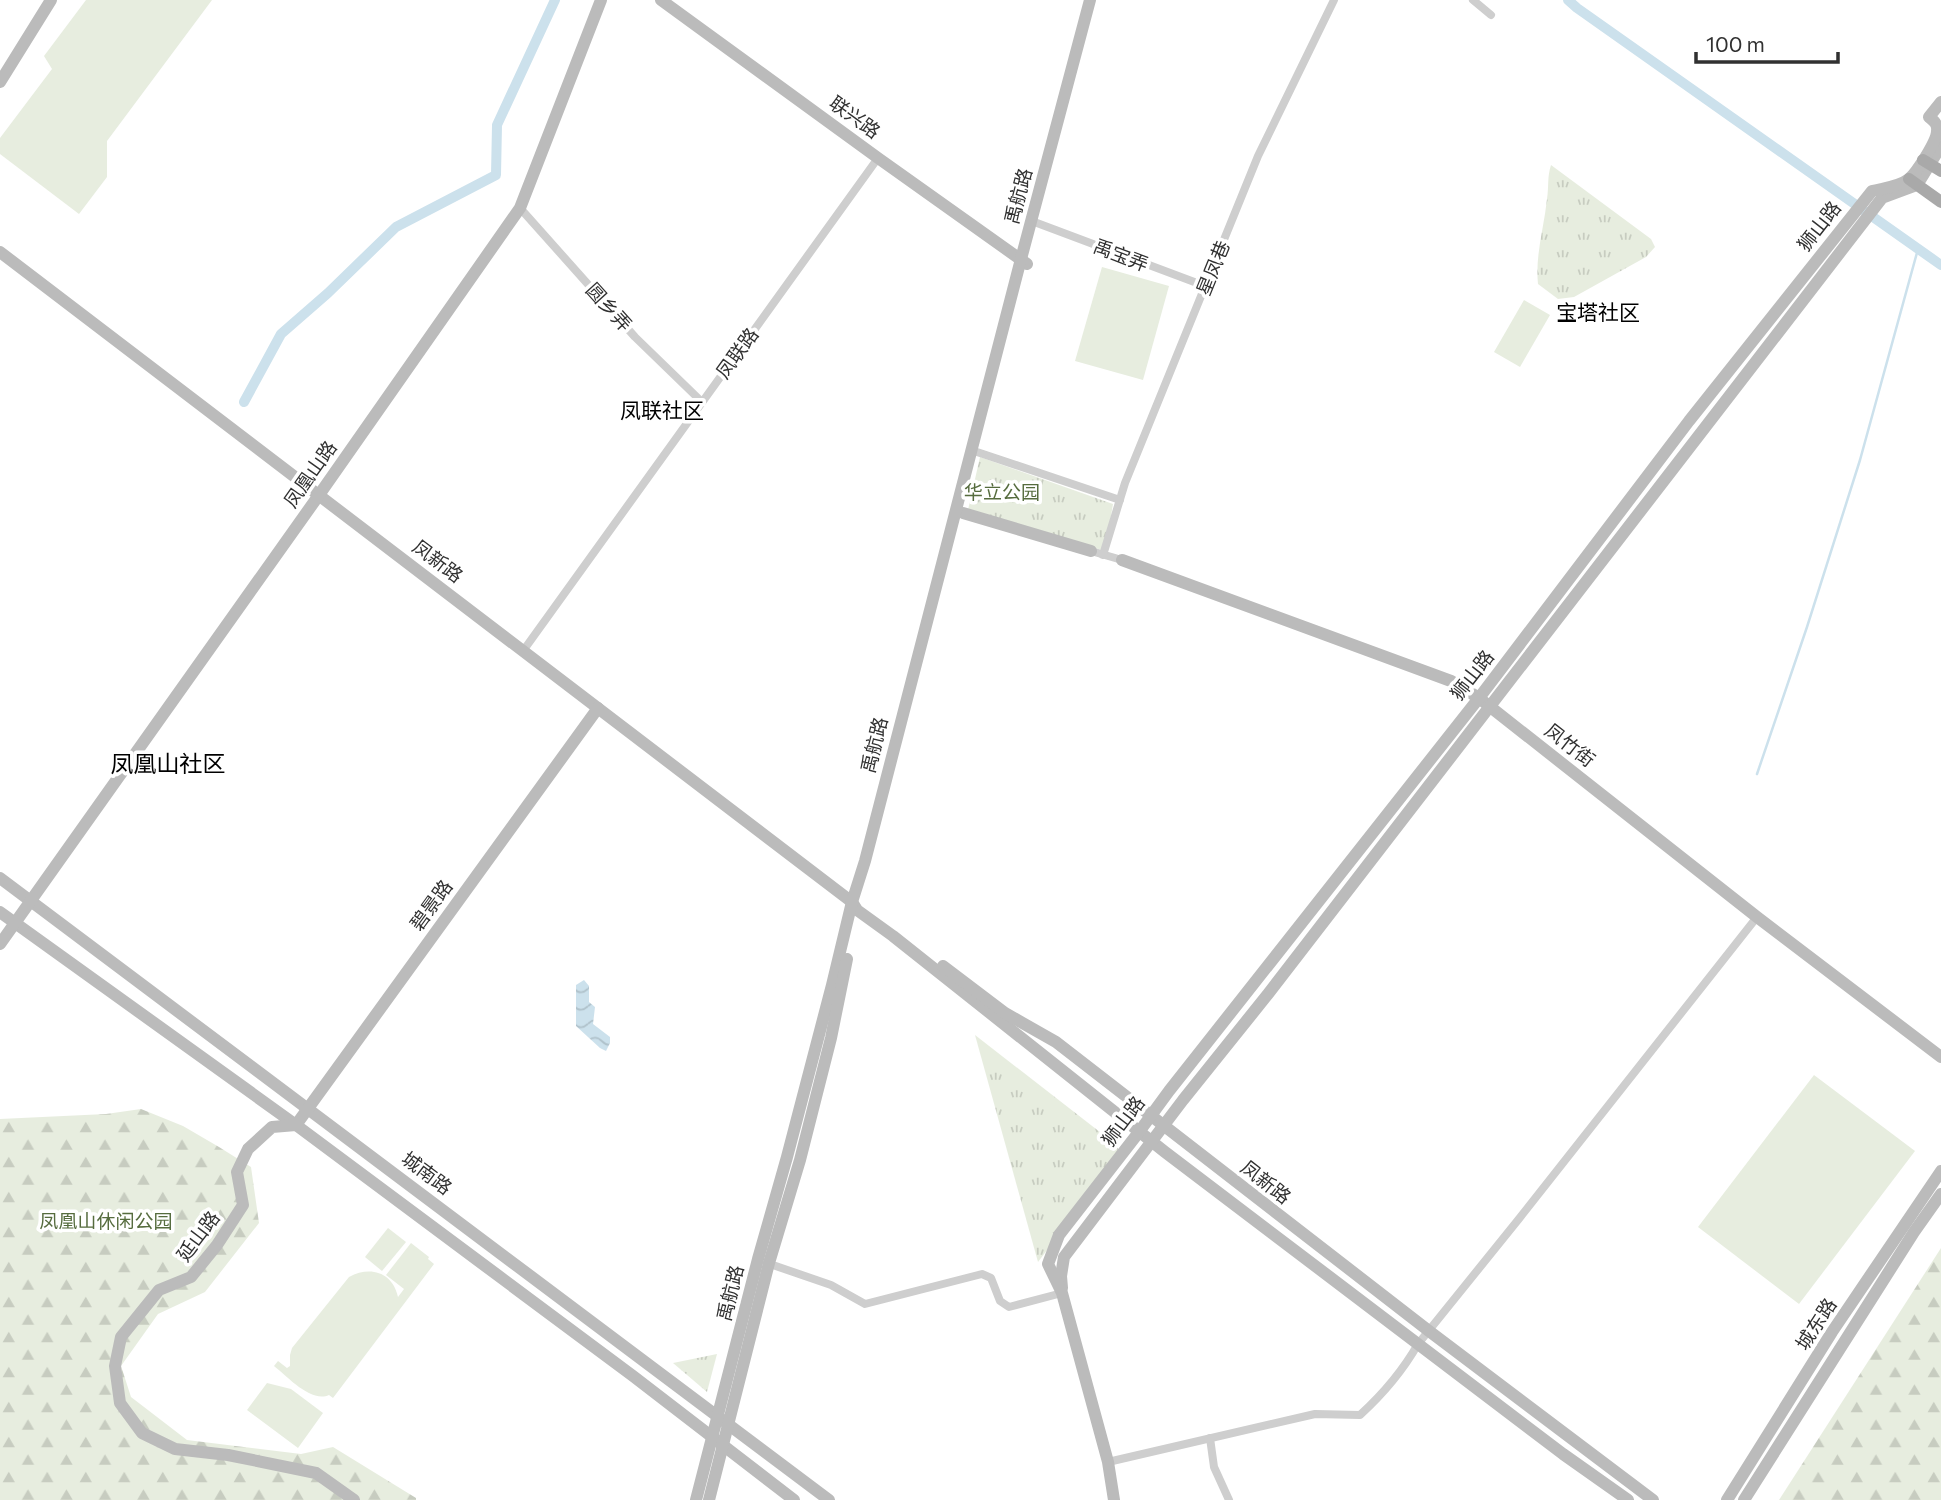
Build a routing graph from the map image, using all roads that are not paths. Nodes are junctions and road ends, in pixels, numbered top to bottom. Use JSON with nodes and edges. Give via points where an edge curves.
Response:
{"nodes":[{"id":1,"x":51,"y":0,"type":"edge"},
{"id":2,"x":601,"y":0,"type":"edge"},
{"id":3,"x":661,"y":0,"type":"edge"},
{"id":4,"x":1090,"y":0,"type":"edge"},
{"id":5,"x":1097,"y":0,"type":"edge"},
{"id":6,"x":1334,"y":0,"type":"edge"},
{"id":7,"x":1473,"y":0,"type":"edge"},
{"id":8,"x":1491,"y":15,"type":"dead end"},
{"id":9,"x":0,"y":82,"type":"edge"},
{"id":10,"x":1941,"y":102,"type":"edge"},
{"id":11,"x":1941,"y":146,"type":"edge"},
{"id":12,"x":878,"y":158,"type":"junction"},
{"id":13,"x":1932,"y":165,"type":"edge"},
{"id":14,"x":1913,"y":182,"type":"junction"},
{"id":15,"x":1941,"y":202,"type":"edge"},
{"id":16,"x":520,"y":208,"type":"junction"},
{"id":17,"x":1038,"y":223,"type":"junction"},
{"id":18,"x":1852,"y":227,"type":"junction"},
{"id":19,"x":0,"y":252,"type":"edge"},
{"id":20,"x":1024,"y":261,"type":"junction"},
{"id":21,"x":1205,"y":286,"type":"junction"},
{"id":22,"x":702,"y":402,"type":"junction"},
{"id":23,"x":977,"y":452,"type":"junction"},
{"id":24,"x":319,"y":495,"type":"junction"},
{"id":25,"x":1120,"y":500,"type":"junction"},
{"id":26,"x":963,"y":513,"type":"junction"},
{"id":27,"x":1097,"y":553,"type":"junction"},
{"id":28,"x":1122,"y":560,"type":"joint"},
{"id":29,"x":523,"y":651,"type":"junction"},
{"id":30,"x":1479,"y":698,"type":"junction"},
{"id":31,"x":1490,"y":707,"type":"junction"},
{"id":32,"x":598,"y":708,"type":"junction"},
{"id":33,"x":0,"y":878,"type":"edge"},
{"id":34,"x":31,"y":901,"type":"junction"},
{"id":35,"x":856,"y":905,"type":"junction"},
{"id":36,"x":0,"y":912,"type":"edge"},
{"id":37,"x":1757,"y":916,"type":"junction"},
{"id":38,"x":15,"y":923,"type":"junction"},
{"id":39,"x":0,"y":944,"type":"edge"},
{"id":40,"x":1941,"y":1057,"type":"edge"},
{"id":41,"x":308,"y":1108,"type":"junction"},
{"id":42,"x":1152,"y":1115,"type":"junction"},
{"id":43,"x":296,"y":1125,"type":"junction"},
{"id":44,"x":1163,"y":1126,"type":"junction"},
{"id":45,"x":1139,"y":1132,"type":"junction"},
{"id":46,"x":1152,"y":1142,"type":"junction"},
{"id":47,"x":1941,"y":1171,"type":"edge"},
{"id":48,"x":1941,"y":1194,"type":"edge"},
{"id":49,"x":764,"y":1261,"type":"junction"},
{"id":50,"x":1062,"y":1293,"type":"junction"},
{"id":51,"x":1429,"y":1331,"type":"junction"},
{"id":52,"x":1418,"y":1345,"type":"junction"},
{"id":53,"x":724,"y":1421,"type":"junction"},
{"id":54,"x":1210,"y":1438,"type":"junction"},
{"id":55,"x":718,"y":1441,"type":"junction"},
{"id":56,"x":1108,"y":1462,"type":"junction"},
{"id":57,"x":354,"y":1500,"type":"edge"},
{"id":58,"x":696,"y":1500,"type":"edge"},
{"id":59,"x":709,"y":1500,"type":"edge"},
{"id":60,"x":794,"y":1500,"type":"edge"},
{"id":61,"x":828,"y":1500,"type":"edge"},
{"id":62,"x":1114,"y":1500,"type":"edge"},
{"id":63,"x":1229,"y":1500,"type":"edge"},
{"id":64,"x":1628,"y":1500,"type":"edge"},
{"id":65,"x":1653,"y":1500,"type":"edge"},
{"id":66,"x":1727,"y":1500,"type":"edge"},
{"id":67,"x":1744,"y":1500,"type":"edge"}],
"edges":[{"from":1,"to":9,"type":"main road"},
{"from":2,"to":16,"type":"main road","name":"凤凰山路"},
{"from":3,"to":12,"type":"main road","name":"联兴路"},
{"from":4,"to":20,"type":"main road","name":"禹航路"},
{"from":5,"to":17,"type":"main road","name":"禹航路"},
{"from":6,"to":21,"type":"street","name":"星凤巷","via":[[1258,156]]},
{"from":7,"to":8,"type":"street"},
{"from":10,"to":13,"type":"main road","via":[[1929,117],[1938,133]]},
{"from":11,"to":13,"type":"main road"},
{"from":12,"to":20,"type":"main road","name":"联兴路"},
{"from":12,"to":22,"type":"street","name":"凤联路"},
{"from":13,"to":14,"type":"main road"},
{"from":14,"to":15,"type":"main road"},
{"from":14,"to":18,"type":"main road","name":"狮山路","via":[[1877,194]]},
{"from":16,"to":22,"type":"street","name":"圆乡弄","via":[[635,337]]},
{"from":16,"to":24,"type":"main road","name":"凤凰山路"},
{"from":17,"to":20,"type":"main road","name":"禹航路"},
{"from":17,"to":21,"type":"street","name":"禹宝弄"},
{"from":18,"to":30,"type":"main road","name":"狮山路","via":[[1689,421]]},
{"from":18,"to":31,"type":"main road","name":"狮山路"},
{"from":19,"to":24,"type":"main road","name":"凤新路"},
{"from":20,"to":23,"type":"main road","name":"禹航路"},
{"from":20,"to":35,"type":"main road","name":"禹航路"},
{"from":21,"to":25,"type":"street","name":"星凤巷"},
{"from":22,"to":29,"type":"street","name":"凤联路"},
{"from":23,"to":25,"type":"street"},
{"from":23,"to":26,"type":"main road","name":"禹航路"},
{"from":24,"to":29,"type":"main road","name":"凤新路"},
{"from":24,"to":34,"type":"main road","name":"凤凰山路"},
{"from":25,"to":27,"type":"street","name":"星凤巷","via":[[1108,543]]},
{"from":26,"to":27,"type":"main road"},
{"from":26,"to":35,"type":"main road","name":"禹航路","via":[[876,849]]},
{"from":27,"to":28,"type":"street"},
{"from":28,"to":30,"type":"main road","name":"凤竹街","via":[[1451,681]]},
{"from":29,"to":32,"type":"main road","name":"凤新路"},
{"from":30,"to":31,"type":"main road","name":"凤竹街"},
{"from":30,"to":42,"type":"main road","name":"狮山路"},
{"from":31,"to":37,"type":"main road","name":"凤竹街"},
{"from":31,"to":44,"type":"main road","name":"狮山路"},
{"from":32,"to":35,"type":"main road","name":"凤新路"},
{"from":32,"to":41,"type":"main road","name":"碧景路"},
{"from":33,"to":34,"type":"main road","name":"城南路"},
{"from":34,"to":38,"type":"main road","name":"凤凰山路"},
{"from":34,"to":41,"type":"main road","name":"城南路"},
{"from":35,"to":42,"type":"main road","name":"凤新路","via":[[1005,1013],[1056,1042]]},
{"from":35,"to":45,"type":"main road","name":"凤新路"},
{"from":35,"to":49,"type":"main road","name":"禹航路"},
{"from":36,"to":38,"type":"main road","name":"城南路"},
{"from":37,"to":40,"type":"main road","name":"凤竹街"},
{"from":37,"to":51,"type":"street"},
{"from":38,"to":39,"type":"main road","name":"凤凰山路"},
{"from":38,"to":43,"type":"main road","name":"城南路"},
{"from":41,"to":43,"type":"main road","name":"碧景路"},
{"from":41,"to":53,"type":"main road","name":"城南路"},
{"from":42,"to":44,"type":"main road","name":"凤新路"},
{"from":42,"to":45,"type":"main road","name":"狮山路"},
{"from":43,"to":55,"type":"main road","name":"城南路"},
{"from":43,"to":57,"type":"main road","name":"延山路","via":[[272,1126],[248,1149],[237,1172],[243,1205],[217,1245],[191,1278],[159,1290],[121,1337],[115,1366],[120,1403],[142,1433],[175,1448],[316,1473]]},
{"from":44,"to":46,"type":"main road","name":"狮山路"},
{"from":44,"to":51,"type":"main road","name":"凤新路"},
{"from":45,"to":46,"type":"main road","name":"凤新路"},
{"from":45,"to":50,"type":"main road","name":"狮山路","via":[[1059,1235],[1048,1264]]},
{"from":46,"to":50,"type":"main road","name":"狮山路","via":[[1064,1257]]},
{"from":46,"to":52,"type":"main road","name":"凤新路"},
{"from":47,"to":66,"type":"main road","name":"城东路","via":[[1832,1332]]},
{"from":48,"to":67,"type":"main road","name":"城东路"},
{"from":49,"to":50,"type":"street","via":[[831,1285],[866,1304],[982,1274],[991,1278],[1000,1301],[1009,1307]]},
{"from":49,"to":53,"type":"main road","name":"禹航路"},
{"from":50,"to":56,"type":"main road","name":"狮山路"},
{"from":51,"to":52,"type":"street"},
{"from":51,"to":65,"type":"main road","name":"凤新路"},
{"from":52,"to":54,"type":"street","via":[[1382,1395],[1360,1415],[1315,1414]]},
{"from":52,"to":64,"type":"main road","name":"凤新路"},
{"from":53,"to":55,"type":"main road","name":"禹航路"},
{"from":53,"to":61,"type":"main road","name":"城南路"},
{"from":54,"to":56,"type":"street"},
{"from":54,"to":63,"type":"street","via":[[1214,1467]]},
{"from":55,"to":58,"type":"main road","name":"禹航路"},
{"from":55,"to":59,"type":"main road","name":"禹航路"},
{"from":55,"to":60,"type":"main road","name":"城南路"},
{"from":56,"to":62,"type":"main road","name":"狮山路"}]}
